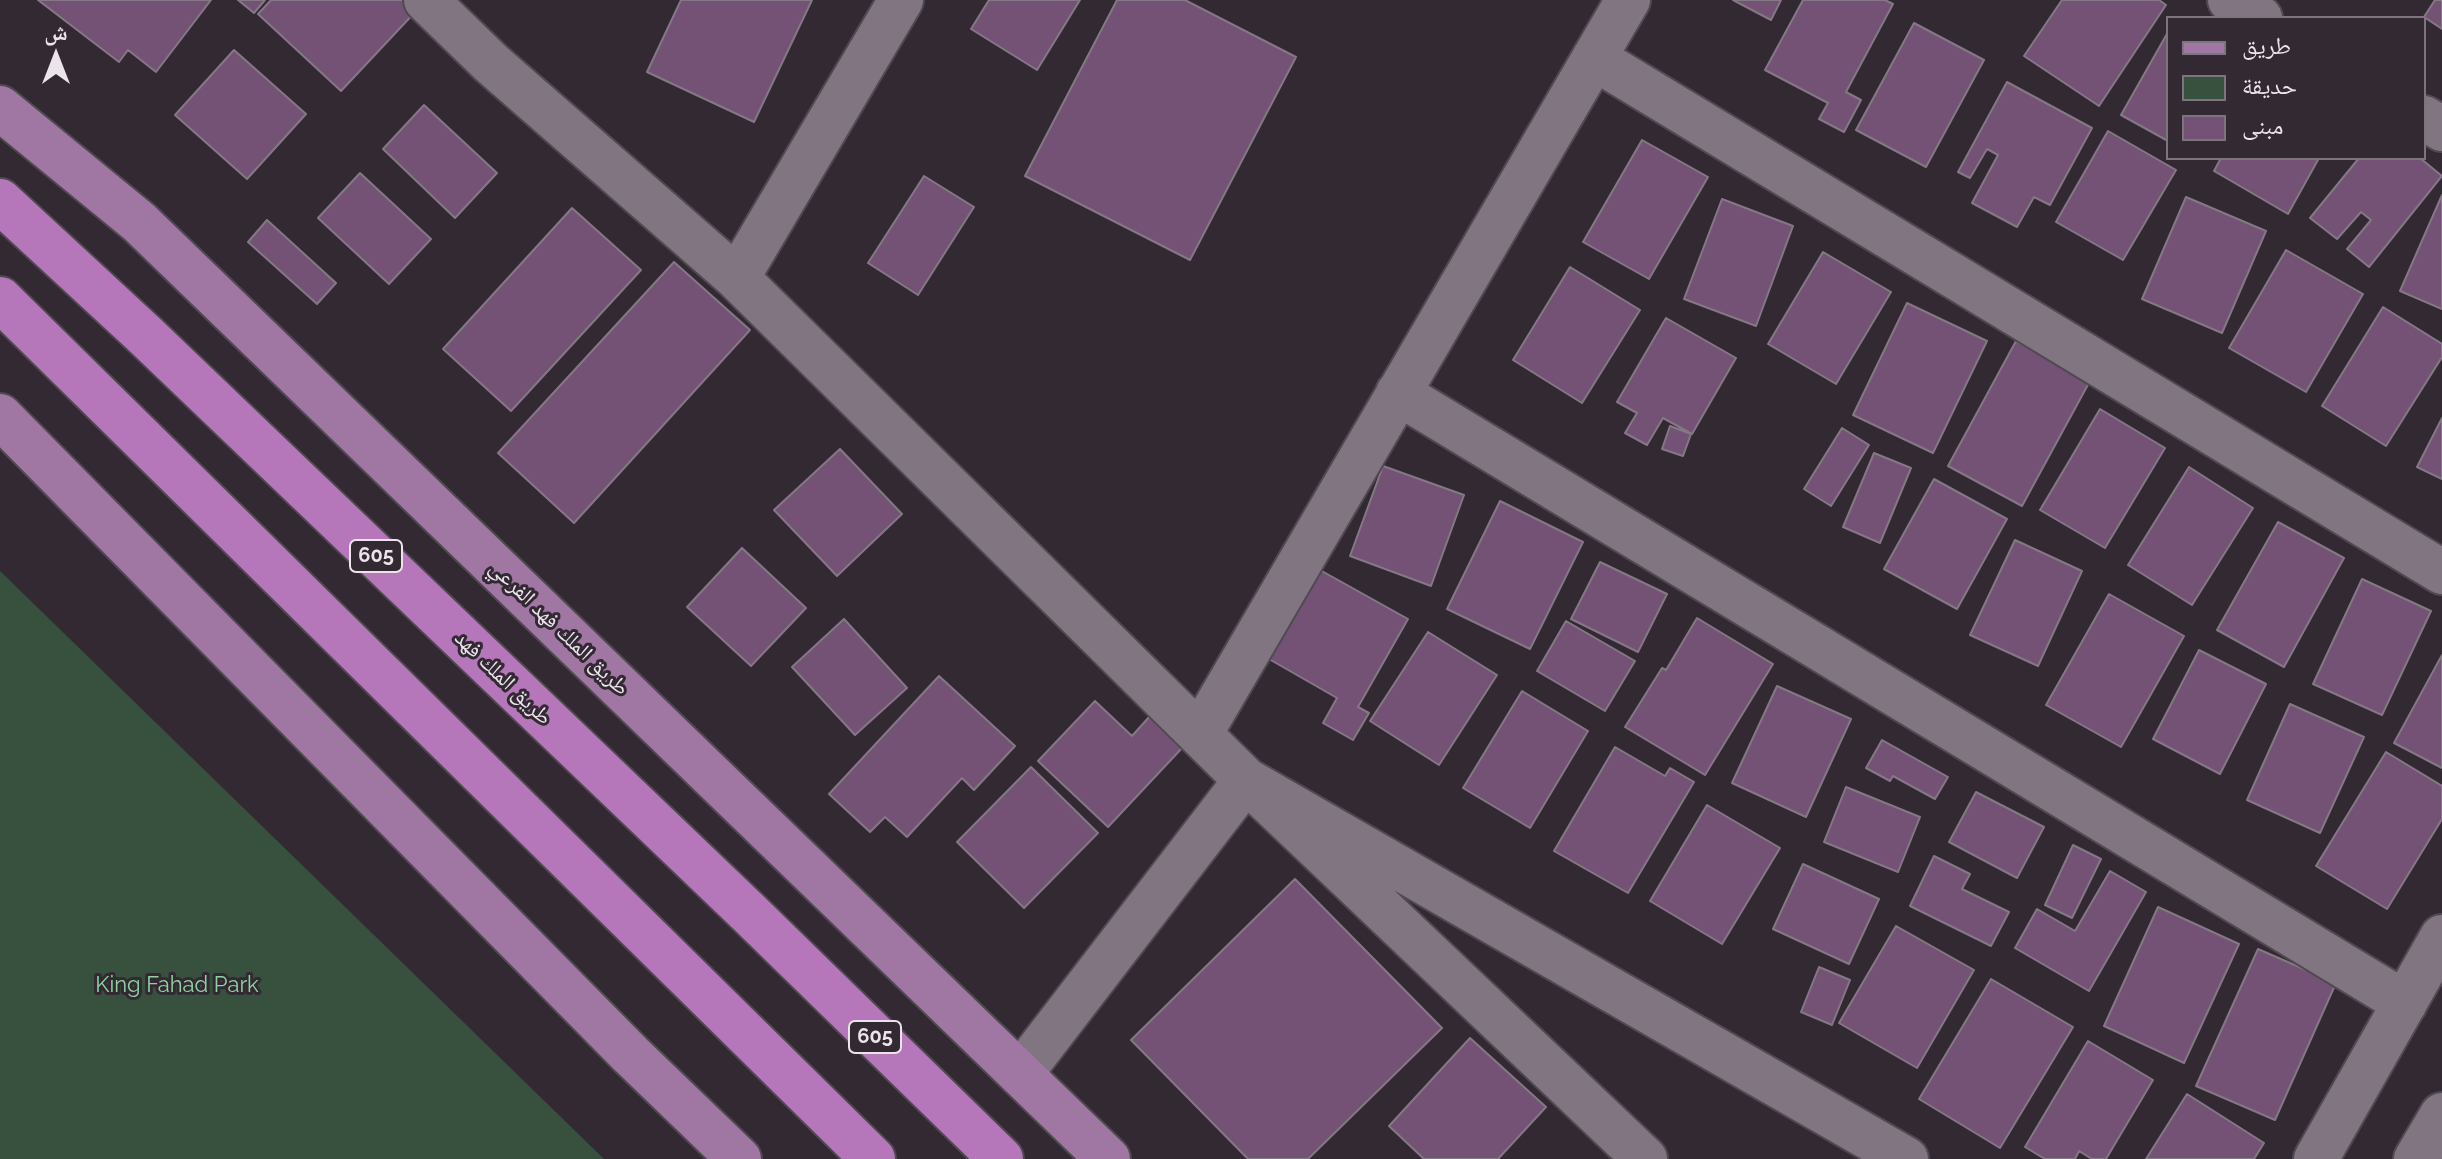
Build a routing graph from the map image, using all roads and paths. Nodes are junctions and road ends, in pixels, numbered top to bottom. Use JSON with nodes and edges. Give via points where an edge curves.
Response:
{"nodes":[{"id":1,"x":901,"y":0,"type":"edge"},
{"id":2,"x":1628,"y":0,"type":"edge"},
{"id":3,"x":2230,"y":0,"type":"edge"},
{"id":4,"x":441,"y":6,"type":"edge"},
{"id":5,"x":2257,"y":16,"type":"edge"},
{"id":6,"x":1594,"y":58,"type":"junction"},
{"id":7,"x":0,"y":108,"type":"edge"},
{"id":8,"x":0,"y":178,"type":"edge"},
{"id":9,"x":0,"y":201,"type":"edge"},
{"id":10,"x":737,"y":278,"type":"junction"},
{"id":11,"x":0,"y":299,"type":"edge"},
{"id":12,"x":146,"y":336,"type":"junction"},
{"id":13,"x":1398,"y":393,"type":"junction"},
{"id":14,"x":0,"y":416,"type":"edge"},
{"id":15,"x":2442,"y":572,"type":"edge"},
{"id":16,"x":1200,"y":734,"type":"junction"},
{"id":17,"x":1246,"y":780,"type":"junction"},
{"id":18,"x":2442,"y":937,"type":"edge"},
{"id":19,"x":2405,"y":1003,"type":"junction"},
{"id":20,"x":1021,"y":1073,"type":"junction"},
{"id":21,"x":2442,"y":1115,"type":"edge"},
{"id":22,"x":739,"y":1159,"type":"edge"},
{"id":23,"x":873,"y":1159,"type":"edge"},
{"id":24,"x":1001,"y":1159,"type":"edge"},
{"id":25,"x":1108,"y":1159,"type":"edge"},
{"id":26,"x":1645,"y":1159,"type":"edge"},
{"id":27,"x":1906,"y":1159,"type":"edge"},
{"id":28,"x":2316,"y":1159,"type":"edge"},
{"id":29,"x":2416,"y":1159,"type":"edge"}],
"edges":[{"from":1,"to":10,"type":"street"},
{"from":2,"to":6,"type":"street"},
{"from":3,"to":5,"type":"street"},
{"from":4,"to":10,"type":"street","via":[[491,63]]},
{"from":6,"to":13,"type":"street"},
{"from":6,"to":15,"type":"street"},
{"from":7,"to":20,"type":"main road","name":"طريق الملك فهد الفرعي","via":[[139,222]]},
{"from":8,"to":12,"type":"highway"},
{"from":9,"to":12,"type":"highway","name":"طريق الملك فهد","number":"605"},
{"from":10,"to":16,"type":"street"},
{"from":11,"to":23,"type":"highway"},
{"from":12,"to":24,"type":"highway","name":"طريق الملك فهد","number":"605"},
{"from":13,"to":16,"type":"street"},
{"from":13,"to":19,"type":"street"},
{"from":14,"to":22,"type":"main road"},
{"from":16,"to":17,"type":"street"},
{"from":17,"to":20,"type":"street"},
{"from":17,"to":26,"type":"street"},
{"from":17,"to":27,"type":"street"},
{"from":18,"to":19,"type":"street"},
{"from":19,"to":28,"type":"street"},
{"from":20,"to":25,"type":"main road","name":"طريق الملك فهد الفرعي"},
{"from":21,"to":29,"type":"street"}]}
